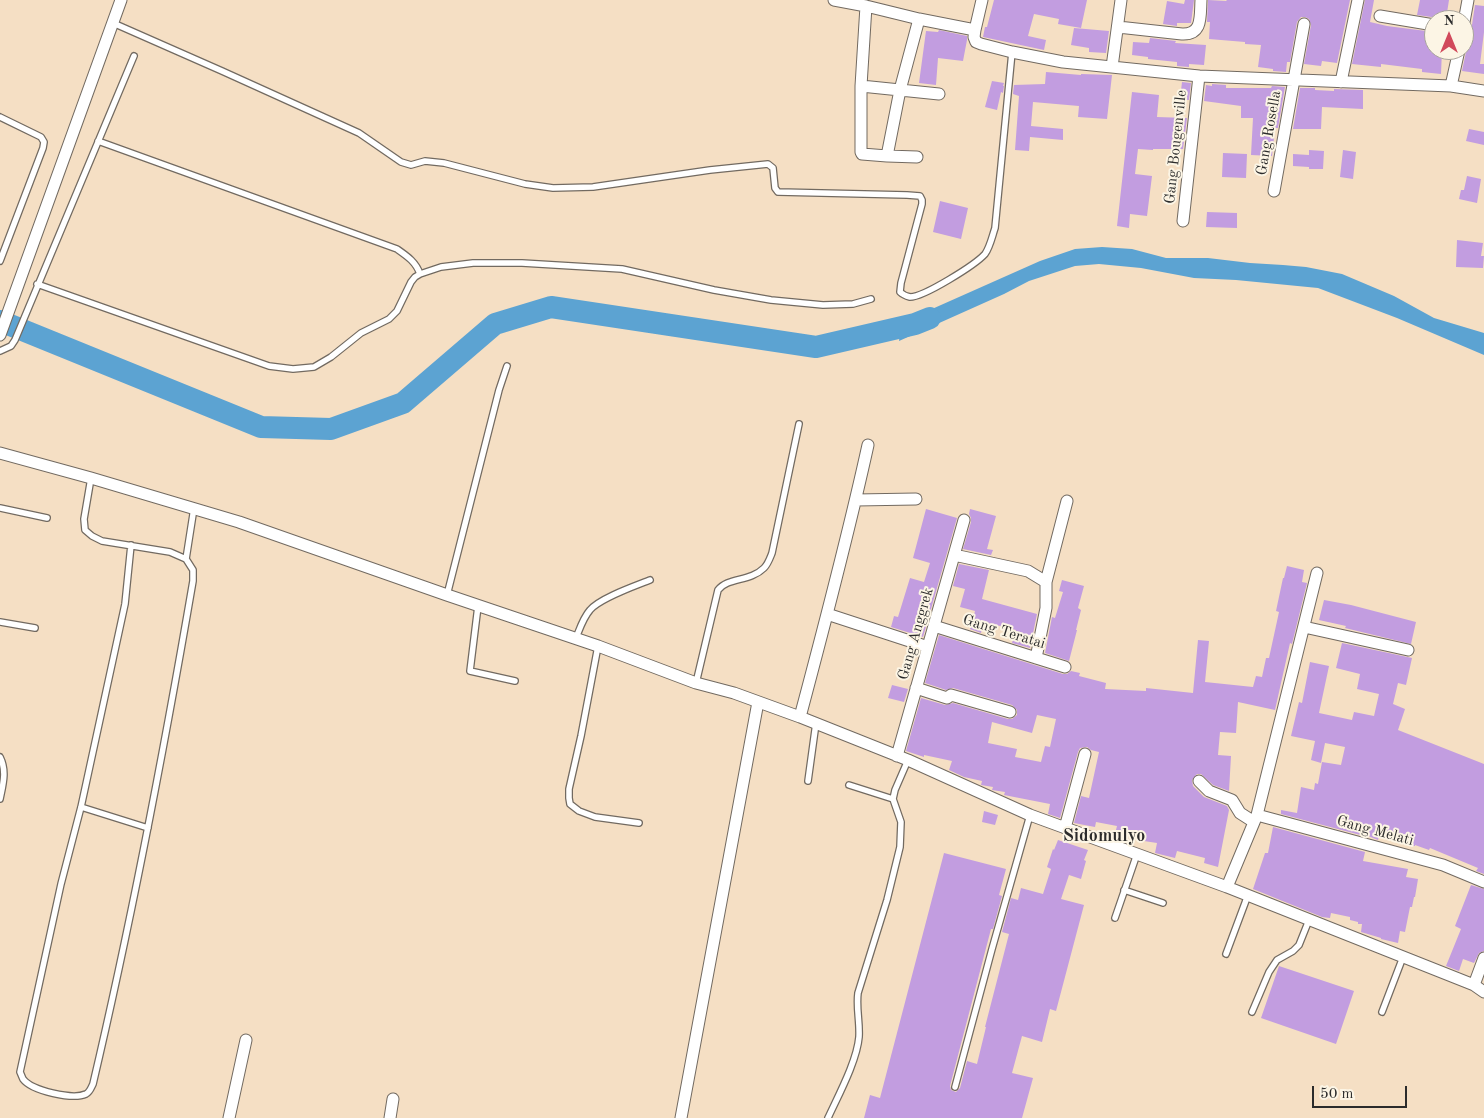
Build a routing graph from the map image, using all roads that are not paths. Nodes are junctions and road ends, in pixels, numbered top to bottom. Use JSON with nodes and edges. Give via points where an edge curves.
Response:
{"nodes":[{"id":1,"x":121,"y":0,"type":"edge"},
{"id":2,"x":834,"y":0,"type":"edge"},
{"id":3,"x":982,"y":0,"type":"edge"},
{"id":4,"x":1122,"y":0,"type":"edge"},
{"id":5,"x":1201,"y":0,"type":"edge"},
{"id":6,"x":1358,"y":0,"type":"edge"},
{"id":7,"x":866,"y":6,"type":"junction"},
{"id":8,"x":1380,"y":16,"type":"dead end"},
{"id":9,"x":919,"y":19,"type":"junction"},
{"id":10,"x":114,"y":23,"type":"junction"},
{"id":11,"x":1424,"y":23,"type":"edge"},
{"id":12,"x":1304,"y":24,"type":"dead end"},
{"id":13,"x":1118,"y":27,"type":"junction"},
{"id":14,"x":975,"y":30,"type":"junction"},
{"id":15,"x":1012,"y":52,"type":"junction"},
{"id":16,"x":134,"y":56,"type":"dead end"},
{"id":17,"x":1456,"y":60,"type":"edge"},
{"id":18,"x":1112,"y":67,"type":"junction"},
{"id":19,"x":1199,"y":76,"type":"junction"},
{"id":20,"x":1293,"y":80,"type":"junction"},
{"id":21,"x":1341,"y":82,"type":"junction"},
{"id":22,"x":862,"y":86,"type":"junction"},
{"id":23,"x":1451,"y":86,"type":"junction"},
{"id":24,"x":900,"y":90,"type":"junction"},
{"id":25,"x":1484,"y":91,"type":"edge"},
{"id":26,"x":939,"y":94,"type":"dead end"},
{"id":27,"x":0,"y":116,"type":"edge"},
{"id":28,"x":98,"y":141,"type":"junction"},
{"id":29,"x":887,"y":156,"type":"junction"},
{"id":30,"x":917,"y":157,"type":"dead end"},
{"id":31,"x":1274,"y":191,"type":"dead end"},
{"id":32,"x":1184,"y":221,"type":"dead end"},
{"id":33,"x":0,"y":261,"type":"edge"},
{"id":34,"x":420,"y":274,"type":"junction"},
{"id":35,"x":37,"y":284,"type":"junction"},
{"id":36,"x":872,"y":299,"type":"dead end"},
{"id":37,"x":0,"y":335,"type":"edge"},
{"id":38,"x":0,"y":351,"type":"edge"},
{"id":39,"x":507,"y":366,"type":"dead end"},
{"id":40,"x":799,"y":424,"type":"dead end"},
{"id":41,"x":868,"y":445,"type":"dead end"},
{"id":42,"x":0,"y":453,"type":"edge"},
{"id":43,"x":92,"y":478,"type":"junction"},
{"id":44,"x":916,"y":499,"type":"dead end"},
{"id":45,"x":856,"y":500,"type":"junction"},
{"id":46,"x":1067,"y":501,"type":"dead end"},
{"id":47,"x":0,"y":508,"type":"edge"},
{"id":48,"x":194,"y":508,"type":"junction"},
{"id":49,"x":47,"y":518,"type":"dead end"},
{"id":50,"x":964,"y":520,"type":"dead end"},
{"id":51,"x":131,"y":545,"type":"junction"},
{"id":52,"x":954,"y":554,"type":"junction"},
{"id":53,"x":186,"y":558,"type":"junction"},
{"id":54,"x":1317,"y":573,"type":"dead end"},
{"id":55,"x":650,"y":580,"type":"dead end"},
{"id":56,"x":1046,"y":582,"type":"junction"},
{"id":57,"x":447,"y":595,"type":"junction"},
{"id":58,"x":478,"y":606,"type":"junction"},
{"id":59,"x":828,"y":614,"type":"junction"},
{"id":60,"x":0,"y":622,"type":"edge"},
{"id":61,"x":934,"y":626,"type":"junction"},
{"id":62,"x":1304,"y":627,"type":"junction"},
{"id":63,"x":35,"y":628,"type":"dead end"},
{"id":64,"x":576,"y":638,"type":"junction"},
{"id":65,"x":598,"y":646,"type":"junction"},
{"id":66,"x":928,"y":647,"type":"junction"},
{"id":67,"x":1408,"y":650,"type":"dead end"},
{"id":68,"x":1036,"y":658,"type":"junction"},
{"id":69,"x":1065,"y":667,"type":"dead end"},
{"id":70,"x":515,"y":681,"type":"dead end"},
{"id":71,"x":696,"y":682,"type":"junction"},
{"id":72,"x":916,"y":688,"type":"junction"},
{"id":73,"x":758,"y":702,"type":"junction"},
{"id":74,"x":1010,"y":712,"type":"dead end"},
{"id":75,"x":800,"y":717,"type":"junction"},
{"id":76,"x":816,"y":723,"type":"junction"},
{"id":77,"x":1085,"y":754,"type":"dead end"},
{"id":78,"x":0,"y":757,"type":"edge"},
{"id":79,"x":903,"y":758,"type":"junction"},
{"id":80,"x":808,"y":781,"type":"dead end"},
{"id":81,"x":1199,"y":781,"type":"dead end"},
{"id":82,"x":849,"y":785,"type":"dead end"},
{"id":83,"x":0,"y":799,"type":"edge"},
{"id":84,"x":894,"y":799,"type":"junction"},
{"id":85,"x":81,"y":807,"type":"junction"},
{"id":86,"x":1030,"y":815,"type":"junction"},
{"id":87,"x":1255,"y":818,"type":"junction"},
{"id":88,"x":639,"y":823,"type":"dead end"},
{"id":89,"x":148,"y":828,"type":"junction"},
{"id":90,"x":1065,"y":828,"type":"junction"},
{"id":91,"x":1137,"y":854,"type":"junction"},
{"id":92,"x":1484,"y":882,"type":"edge"},
{"id":93,"x":1227,"y":887,"type":"junction"},
{"id":94,"x":1124,"y":890,"type":"junction"},
{"id":95,"x":1248,"y":895,"type":"junction"},
{"id":96,"x":1163,"y":903,"type":"dead end"},
{"id":97,"x":1115,"y":918,"type":"dead end"},
{"id":98,"x":1309,"y":920,"type":"junction"},
{"id":99,"x":1226,"y":954,"type":"dead end"},
{"id":100,"x":1403,"y":957,"type":"junction"},
{"id":101,"x":1484,"y":958,"type":"edge"},
{"id":102,"x":1474,"y":985,"type":"junction"},
{"id":103,"x":1484,"y":992,"type":"edge"},
{"id":104,"x":1252,"y":1012,"type":"dead end"},
{"id":105,"x":1382,"y":1012,"type":"dead end"},
{"id":106,"x":246,"y":1040,"type":"dead end"},
{"id":107,"x":955,"y":1087,"type":"dead end"},
{"id":108,"x":393,"y":1099,"type":"dead end"},
{"id":109,"x":229,"y":1118,"type":"edge"},
{"id":110,"x":390,"y":1118,"type":"edge"},
{"id":111,"x":681,"y":1118,"type":"edge"},
{"id":112,"x":828,"y":1118,"type":"edge"}],
"edges":[{"from":1,"to":10,"type":"street"},
{"from":2,"to":7,"type":"street"},
{"from":3,"to":14,"type":"street"},
{"from":4,"to":13,"type":"street"},
{"from":5,"to":13,"type":"street","via":[[1198,27],[1191,34]]},
{"from":6,"to":21,"type":"street"},
{"from":7,"to":9,"type":"street"},
{"from":7,"to":22,"type":"street"},
{"from":8,"to":11,"type":"street"},
{"from":9,"to":14,"type":"street"},
{"from":9,"to":24,"type":"street"},
{"from":10,"to":15,"type":"lane","via":[[359,133],[407,164],[444,163],[538,187],[575,188],[768,164],[773,168],[778,192],[920,196],[922,204],[900,292],[912,297],[965,270],[988,249],[995,228]]},
{"from":10,"to":37,"type":"street"},
{"from":12,"to":20,"type":"street","name":"Gang Rosella"},
{"from":13,"to":18,"type":"street"},
{"from":14,"to":15,"type":"street","via":[[976,42]]},
{"from":15,"to":18,"type":"street"},
{"from":16,"to":28,"type":"lane"},
{"from":17,"to":23,"type":"street"},
{"from":18,"to":19,"type":"street"},
{"from":19,"to":20,"type":"street"},
{"from":19,"to":32,"type":"street","name":"Gang Bougenville"},
{"from":20,"to":21,"type":"street"},
{"from":20,"to":31,"type":"street","name":"Gang Rosella"},
{"from":21,"to":23,"type":"street"},
{"from":22,"to":24,"type":"street"},
{"from":22,"to":29,"type":"street","via":[[861,152]]},
{"from":23,"to":25,"type":"street"},
{"from":24,"to":26,"type":"street"},
{"from":24,"to":29,"type":"street"},
{"from":27,"to":33,"type":"lane","via":[[41,137],[44,142]]},
{"from":28,"to":34,"type":"lane","via":[[397,249],[409,258]]},
{"from":28,"to":35,"type":"lane"},
{"from":29,"to":30,"type":"street"},
{"from":34,"to":35,"type":"lane","via":[[411,282],[397,311],[389,319],[361,333],[314,367],[293,369],[268,366]]},
{"from":34,"to":36,"type":"lane","via":[[473,262],[522,262],[622,269],[771,300],[853,304]]},
{"from":35,"to":38,"type":"lane","via":[[15,340]]},
{"from":39,"to":57,"type":"lane"},
{"from":40,"to":71,"type":"lane","via":[[772,554],[757,574],[726,583],[718,590]]},
{"from":41,"to":45,"type":"street"},
{"from":42,"to":43,"type":"street"},
{"from":43,"to":48,"type":"street"},
{"from":43,"to":51,"type":"lane","via":[[85,530],[102,541]]},
{"from":44,"to":45,"type":"street"},
{"from":45,"to":59,"type":"street"},
{"from":46,"to":56,"type":"street"},
{"from":47,"to":49,"type":"lane"},
{"from":48,"to":53,"type":"lane"},
{"from":48,"to":57,"type":"street"},
{"from":50,"to":52,"type":"street","name":"Gang Anggrek"},
{"from":51,"to":53,"type":"lane"},
{"from":51,"to":85,"type":"lane","via":[[125,604]]},
{"from":52,"to":56,"type":"street","via":[[1028,571]]},
{"from":52,"to":61,"type":"street","name":"Gang Anggrek"},
{"from":53,"to":89,"type":"lane","via":[[193,570],[193,581]]},
{"from":54,"to":62,"type":"street"},
{"from":55,"to":64,"type":"lane","via":[[591,608]]},
{"from":56,"to":68,"type":"street","via":[[1047,600]]},
{"from":57,"to":58,"type":"street"},
{"from":58,"to":64,"type":"street"},
{"from":58,"to":70,"type":"lane","via":[[470,671]]},
{"from":59,"to":66,"type":"street"},
{"from":59,"to":75,"type":"street"},
{"from":60,"to":63,"type":"lane"},
{"from":61,"to":66,"type":"street","name":"Gang Anggrek"},
{"from":61,"to":68,"type":"street","name":"Gang Teratai"},
{"from":62,"to":67,"type":"street"},
{"from":62,"to":87,"type":"street"},
{"from":64,"to":65,"type":"street"},
{"from":65,"to":71,"type":"street"},
{"from":65,"to":88,"type":"lane","via":[[568,798],[570,804],[595,817]]},
{"from":66,"to":72,"type":"street","name":"Gang Anggrek"},
{"from":68,"to":69,"type":"street","name":"Gang Teratai"},
{"from":71,"to":73,"type":"street"},
{"from":72,"to":74,"type":"street","via":[[947,698],[951,694]]},
{"from":72,"to":79,"type":"street","name":"Gang Anggrek"},
{"from":73,"to":75,"type":"street"},
{"from":73,"to":111,"type":"street"},
{"from":75,"to":76,"type":"street"},
{"from":76,"to":79,"type":"street"},
{"from":76,"to":80,"type":"lane"},
{"from":77,"to":90,"type":"street"},
{"from":78,"to":83,"type":"lane","via":[[5,773]]},
{"from":79,"to":84,"type":"lane"},
{"from":79,"to":86,"type":"street"},
{"from":81,"to":87,"type":"street","via":[[1209,791],[1232,800],[1240,813]]},
{"from":82,"to":84,"type":"lane"},
{"from":84,"to":112,"type":"lane","via":[[902,822],[900,847],[858,993],[856,1050]]},
{"from":85,"to":89,"type":"lane"},
{"from":85,"to":89,"type":"lane","via":[[20,1072],[29,1084],[45,1091],[71,1096],[85,1094],[93,1084]]},
{"from":86,"to":90,"type":"street"},
{"from":86,"to":107,"type":"lane"},
{"from":87,"to":92,"type":"street","name":"Gang Melati","via":[[1444,864]]},
{"from":87,"to":93,"type":"street"},
{"from":90,"to":91,"type":"street"},
{"from":91,"to":93,"type":"street"},
{"from":91,"to":94,"type":"lane"},
{"from":93,"to":95,"type":"street"},
{"from":94,"to":96,"type":"lane"},
{"from":94,"to":97,"type":"lane"},
{"from":95,"to":98,"type":"street"},
{"from":95,"to":99,"type":"lane"},
{"from":98,"to":100,"type":"street"},
{"from":98,"to":104,"type":"lane","via":[[1299,945],[1277,960],[1269,972]]},
{"from":100,"to":102,"type":"street"},
{"from":100,"to":105,"type":"lane"},
{"from":101,"to":102,"type":"street"},
{"from":102,"to":103,"type":"street"},
{"from":106,"to":109,"type":"street"},
{"from":108,"to":110,"type":"street"}]}
